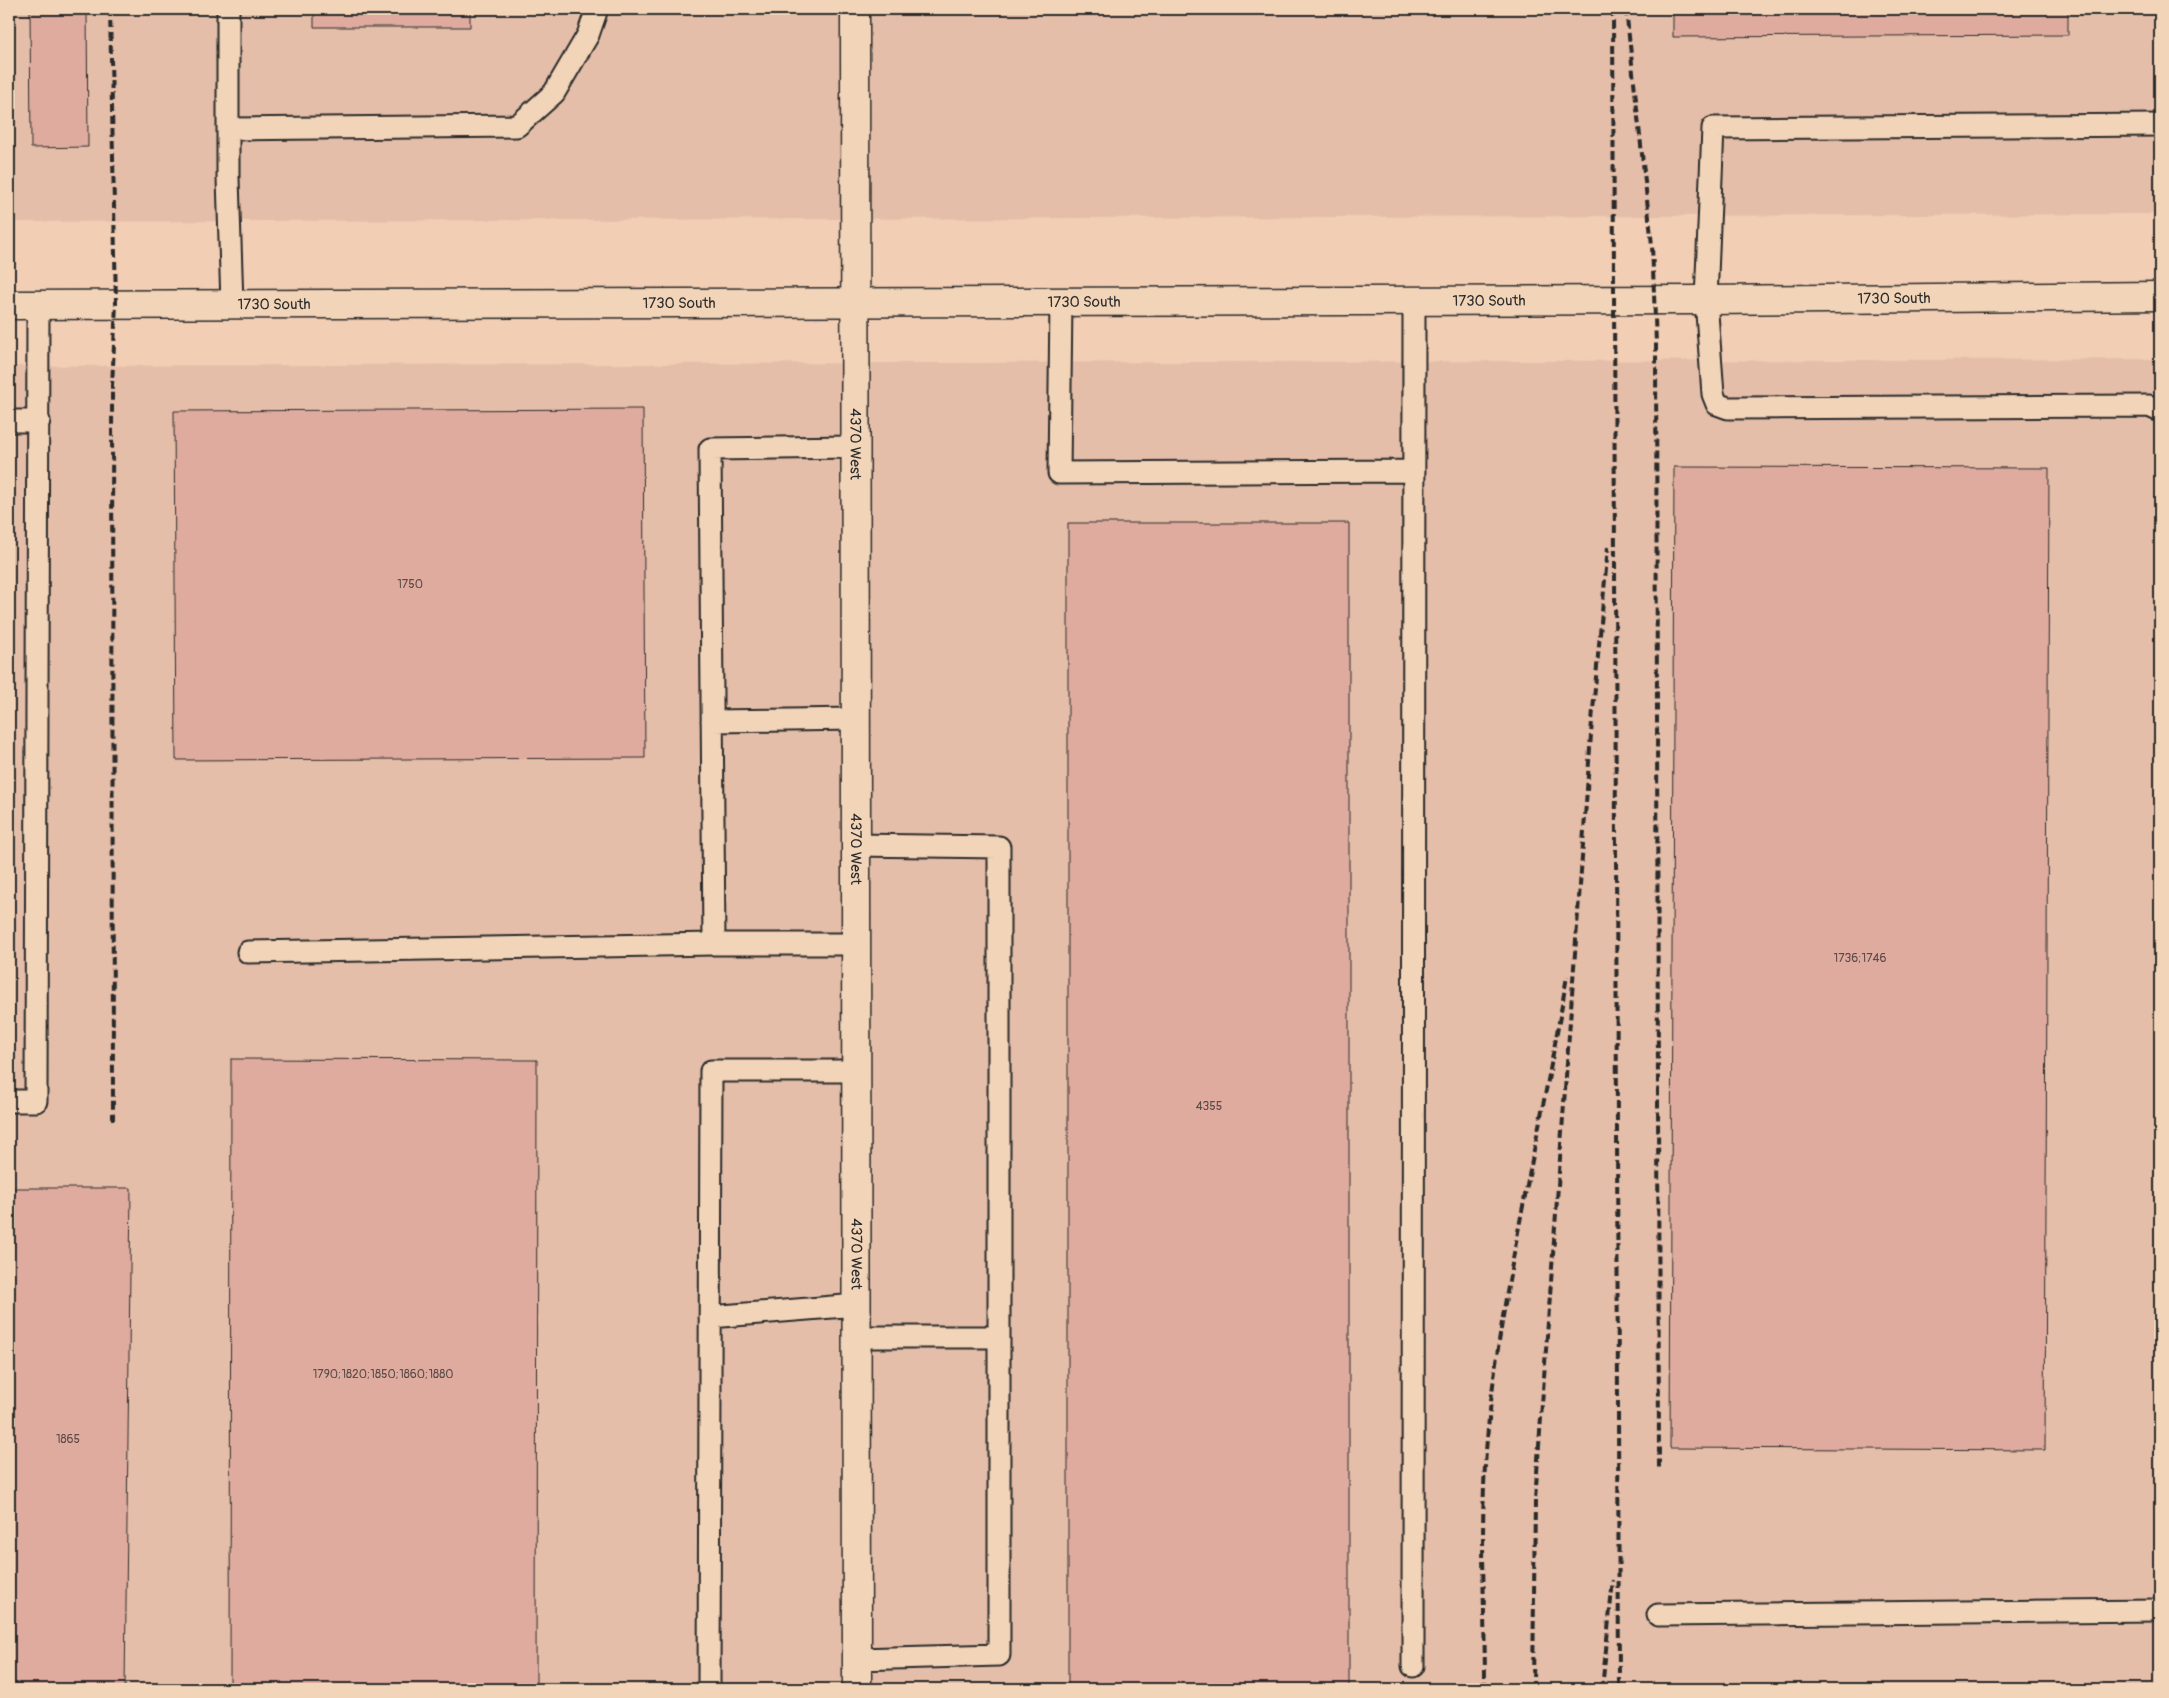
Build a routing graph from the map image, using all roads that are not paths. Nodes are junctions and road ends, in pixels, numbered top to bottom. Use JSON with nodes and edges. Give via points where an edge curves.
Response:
{"nodes":[{"id":1,"x":228,"y":9,"type":"edge"},
{"id":2,"x":597,"y":9,"type":"edge"},
{"id":3,"x":855,"y":9,"type":"edge"},
{"id":4,"x":2160,"y":125,"type":"edge"},
{"id":5,"x":228,"y":129,"type":"junction"},
{"id":6,"x":2160,"y":296,"type":"edge"},
{"id":7,"x":1414,"y":300,"type":"junction"},
{"id":8,"x":1706,"y":300,"type":"junction"},
{"id":9,"x":1061,"y":301,"type":"junction"},
{"id":10,"x":854,"y":302,"type":"junction"},
{"id":11,"x":232,"y":304,"type":"junction"},
{"id":12,"x":38,"y":305,"type":"junction"},
{"id":13,"x":9,"y":306,"type":"edge"},
{"id":14,"x":2160,"y":411,"type":"edge"},
{"id":15,"x":9,"y":421,"type":"edge"},
{"id":16,"x":39,"y":421,"type":"junction"},
{"id":17,"x":854,"y":447,"type":"junction"},
{"id":18,"x":1414,"y":471,"type":"junction"},
{"id":19,"x":855,"y":719,"type":"junction"},
{"id":20,"x":712,"y":721,"type":"junction"},
{"id":21,"x":855,"y":845,"type":"junction"},
{"id":22,"x":714,"y":944,"type":"junction"},
{"id":23,"x":855,"y":944,"type":"junction"},
{"id":24,"x":248,"y":952,"type":"dead end"},
{"id":25,"x":856,"y":1071,"type":"junction"},
{"id":26,"x":9,"y":1102,"type":"edge"},
{"id":27,"x":857,"y":1305,"type":"junction"},
{"id":28,"x":710,"y":1317,"type":"junction"},
{"id":29,"x":999,"y":1337,"type":"junction"},
{"id":30,"x":857,"y":1338,"type":"junction"},
{"id":31,"x":2160,"y":1610,"type":"edge"},
{"id":32,"x":1658,"y":1616,"type":"dead end"},
{"id":33,"x":857,"y":1659,"type":"junction"},
{"id":34,"x":1413,"y":1666,"type":"dead end"},
{"id":35,"x":709,"y":1689,"type":"edge"},
{"id":36,"x":857,"y":1689,"type":"edge"}],
"edges":[{"from":1,"to":5,"type":"lane"},
{"from":2,"to":5,"type":"lane","via":[[588,35],[554,94],[517,126]]},
{"from":3,"to":10,"type":"street","name":"4370 West"},
{"from":4,"to":8,"type":"lane","via":[[1714,128]]},
{"from":5,"to":11,"type":"lane"},
{"from":6,"to":8,"type":"street","name":"1730 South"},
{"from":7,"to":8,"type":"street","name":"1730 South"},
{"from":7,"to":9,"type":"street","name":"1730 South"},
{"from":7,"to":18,"type":"lane"},
{"from":8,"to":14,"type":"lane","via":[[1713,394],[1717,404],[1728,408],[2149,406]]},
{"from":9,"to":10,"type":"street","name":"1730 South"},
{"from":9,"to":18,"type":"lane","via":[[1059,473]]},
{"from":10,"to":11,"type":"street","name":"1730 South"},
{"from":10,"to":17,"type":"street","name":"4370 West"},
{"from":11,"to":12,"type":"street","name":"1730 South"},
{"from":12,"to":13,"type":"street","name":"1730 South"},
{"from":12,"to":16,"type":"lane"},
{"from":15,"to":16,"type":"lane"},
{"from":16,"to":26,"type":"lane","via":[[36,1101]]},
{"from":17,"to":19,"type":"street","name":"4370 West"},
{"from":17,"to":20,"type":"lane","via":[[710,449]]},
{"from":18,"to":34,"type":"lane"},
{"from":19,"to":20,"type":"lane"},
{"from":19,"to":21,"type":"street","name":"4370 West"},
{"from":20,"to":22,"type":"lane"},
{"from":21,"to":23,"type":"street","name":"4370 West"},
{"from":21,"to":29,"type":"lane","via":[[999,847]]},
{"from":22,"to":23,"type":"lane"},
{"from":22,"to":24,"type":"lane"},
{"from":23,"to":25,"type":"street","name":"4370 West"},
{"from":25,"to":27,"type":"street","name":"4370 West"},
{"from":25,"to":28,"type":"lane","via":[[711,1071]]},
{"from":27,"to":28,"type":"lane"},
{"from":27,"to":30,"type":"street","name":"4370 West"},
{"from":28,"to":35,"type":"lane"},
{"from":29,"to":30,"type":"lane"},
{"from":29,"to":33,"type":"lane","via":[[999,1655]]},
{"from":30,"to":33,"type":"street","name":"4370 West"},
{"from":31,"to":32,"type":"lane"},
{"from":33,"to":36,"type":"street","name":"4370 West"}]}
